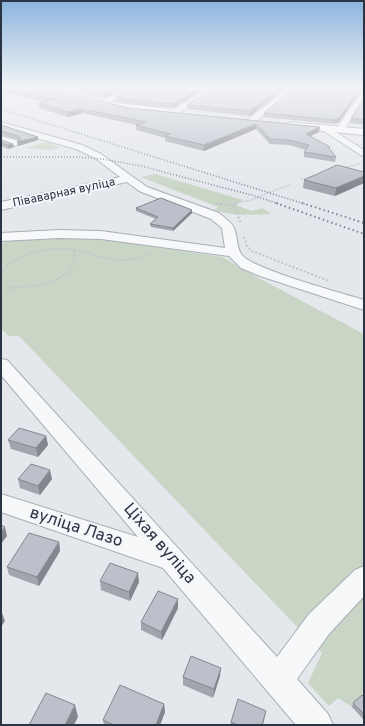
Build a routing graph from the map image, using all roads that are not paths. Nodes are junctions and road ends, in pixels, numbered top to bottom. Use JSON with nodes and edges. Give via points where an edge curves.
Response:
{"nodes":[{"id":1,"x":346,"y":121,"type":"edge"},
{"id":2,"x":280,"y":122,"type":"edge"},
{"id":3,"x":325,"y":128,"type":"junction"},
{"id":4,"x":340,"y":130,"type":"junction"},
{"id":5,"x":364,"y":132,"type":"edge"},
{"id":6,"x":1,"y":135,"type":"edge"},
{"id":7,"x":14,"y":143,"type":"edge"},
{"id":8,"x":364,"y":154,"type":"edge"},
{"id":9,"x":127,"y":179,"type":"junction"},
{"id":10,"x":1,"y":206,"type":"edge"},
{"id":11,"x":1,"y":237,"type":"edge"},
{"id":12,"x":234,"y":253,"type":"junction"},
{"id":13,"x":364,"y":305,"type":"edge"},
{"id":14,"x":1,"y":364,"type":"edge"},
{"id":15,"x":1,"y":503,"type":"edge"},
{"id":16,"x":174,"y":560,"type":"junction"},
{"id":17,"x":364,"y":578,"type":"edge"},
{"id":18,"x":278,"y":680,"type":"junction"},
{"id":19,"x":317,"y":725,"type":"edge"}],
"edges":[{"from":1,"to":4,"type":"street"},
{"from":2,"to":3,"type":"main road"},
{"from":3,"to":4,"type":"main road"},
{"from":3,"to":8,"type":"street"},
{"from":4,"to":5,"type":"main road"},
{"from":6,"to":7,"type":"street"},
{"from":6,"to":9,"type":"street","via":[[23,130],[62,141],[102,159]]},
{"from":9,"to":10,"type":"street","name":"Піваварная вуліца"},
{"from":9,"to":12,"type":"street","via":[[143,189],[221,220],[228,228]]},
{"from":11,"to":12,"type":"street","via":[[101,235]]},
{"from":12,"to":13,"type":"street","via":[[238,260],[265,273]]},
{"from":14,"to":16,"type":"street","name":"Ціхая вуліца"},
{"from":15,"to":16,"type":"street","name":"вуліца Лазо"},
{"from":16,"to":18,"type":"street","name":"Ціхая вуліца"},
{"from":17,"to":18,"type":"street","via":[[319,624]]},
{"from":18,"to":19,"type":"street","name":"Ціхая вуліца"}]}
